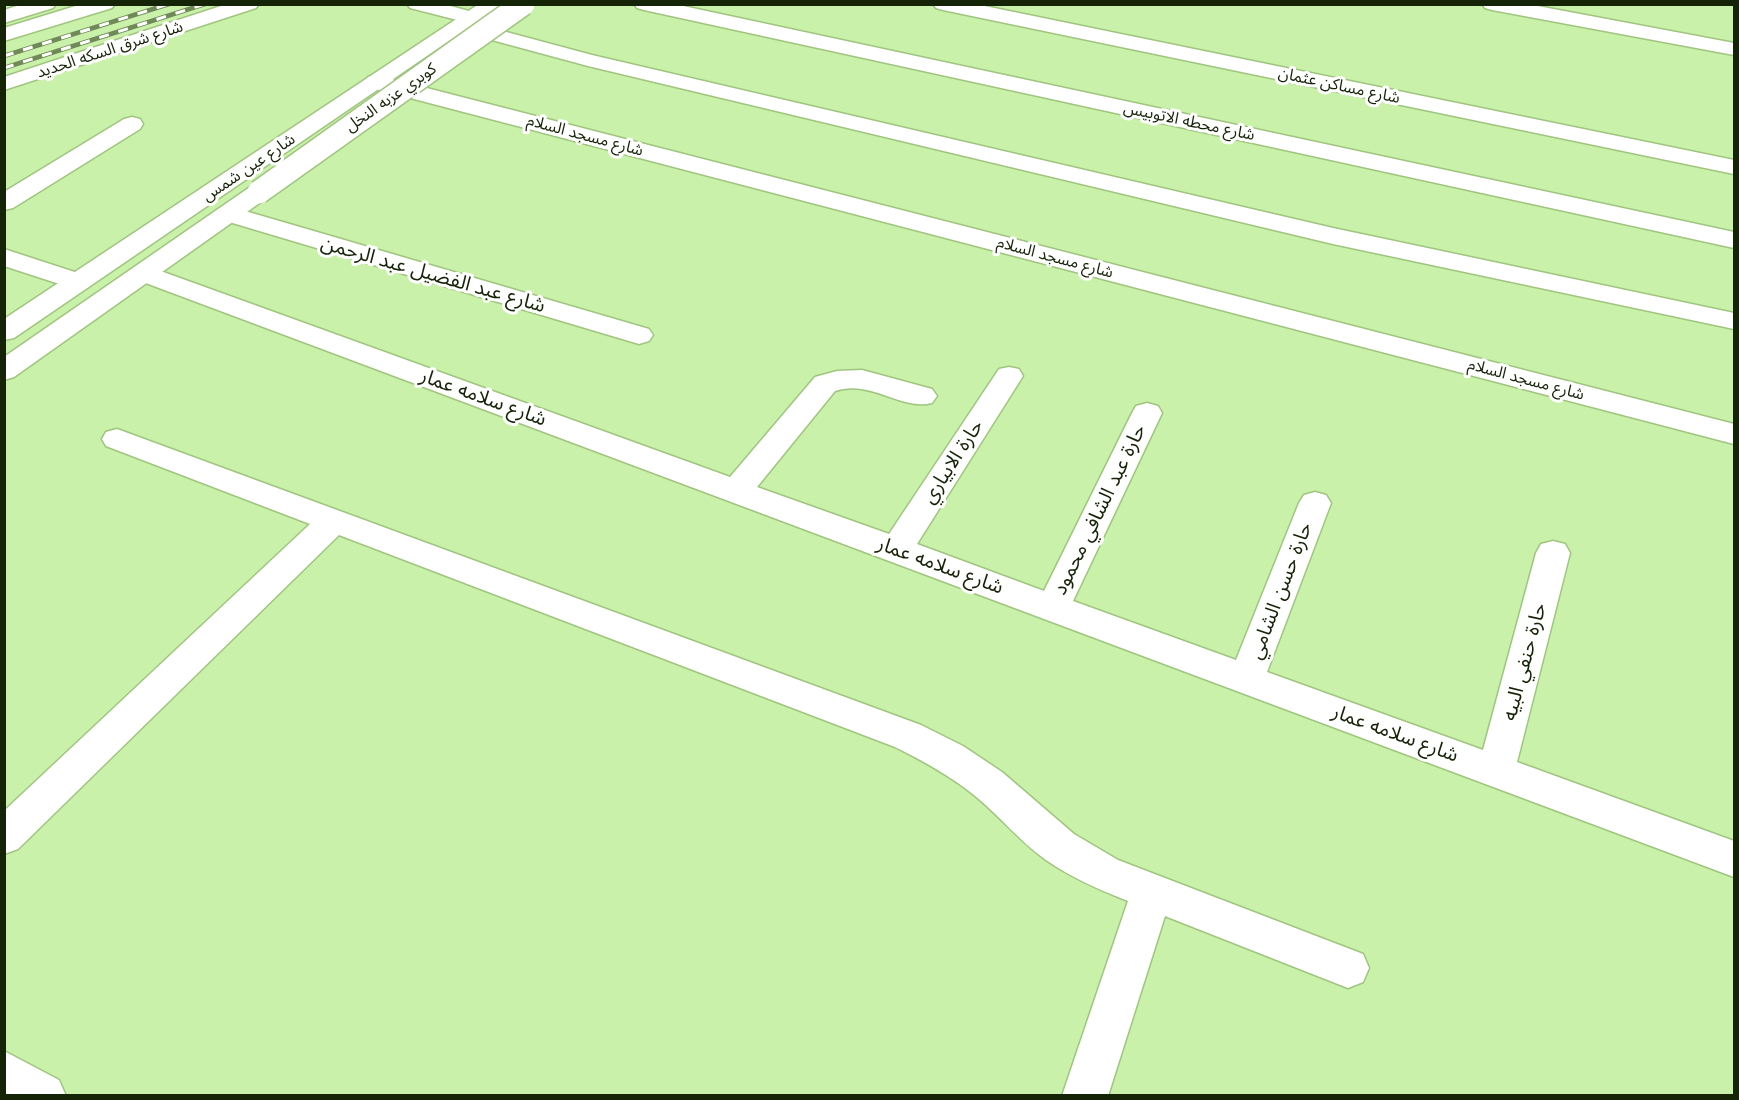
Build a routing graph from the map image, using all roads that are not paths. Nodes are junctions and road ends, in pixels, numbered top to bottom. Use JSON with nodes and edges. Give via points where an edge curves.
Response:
{"nodes":[{"id":1,"x":46,"y":4,"type":"edge"},
{"id":2,"x":105,"y":4,"type":"edge"},
{"id":3,"x":249,"y":4,"type":"edge"},
{"id":4,"x":417,"y":4,"type":"edge"},
{"id":5,"x":493,"y":4,"type":"edge"},
{"id":6,"x":523,"y":4,"type":"edge"},
{"id":7,"x":644,"y":4,"type":"edge"},
{"id":8,"x":943,"y":4,"type":"edge"},
{"id":9,"x":1492,"y":4,"type":"edge"},
{"id":10,"x":4,"y":17,"type":"edge"},
{"id":11,"x":479,"y":25,"type":"junction"},
{"id":12,"x":4,"y":35,"type":"edge"},
{"id":13,"x":1734,"y":49,"type":"edge"},
{"id":14,"x":376,"y":82,"type":"junction"},
{"id":15,"x":4,"y":84,"type":"edge"},
{"id":16,"x":132,"y":124,"type":"dead end"},
{"id":17,"x":1734,"y":167,"type":"edge"},
{"id":18,"x":259,"y":192,"type":"joint"},
{"id":19,"x":4,"y":203,"type":"edge"},
{"id":20,"x":228,"y":214,"type":"junction"},
{"id":21,"x":1734,"y":240,"type":"edge"},
{"id":22,"x":4,"y":257,"type":"edge"},
{"id":23,"x":144,"y":273,"type":"junction"},
{"id":24,"x":78,"y":282,"type":"junction"},
{"id":25,"x":1734,"y":321,"type":"edge"},
{"id":26,"x":4,"y":332,"type":"edge"},
{"id":27,"x":639,"y":335,"type":"dead end"},
{"id":28,"x":4,"y":371,"type":"edge"},
{"id":29,"x":1009,"y":376,"type":"dead end"},
{"id":30,"x":922,"y":396,"type":"dead end"},
{"id":31,"x":1147,"y":413,"type":"dead end"},
{"id":32,"x":1734,"y":434,"type":"edge"},
{"id":33,"x":117,"y":439,"type":"dead end"},
{"id":34,"x":736,"y":491,"type":"junction"},
{"id":35,"x":1315,"y":503,"type":"dead end"},
{"id":36,"x":335,"y":520,"type":"junction"},
{"id":37,"x":897,"y":549,"type":"junction"},
{"id":38,"x":1553,"y":553,"type":"dead end"},
{"id":39,"x":1053,"y":608,"type":"junction"},
{"id":40,"x":1246,"y":679,"type":"junction"},
{"id":41,"x":1496,"y":771,"type":"junction"},
{"id":42,"x":4,"y":837,"type":"edge"},
{"id":43,"x":1734,"y":859,"type":"edge"},
{"id":44,"x":1152,"y":892,"type":"junction"},
{"id":45,"x":1348,"y":968,"type":"dead end"},
{"id":46,"x":4,"y":1073,"type":"edge"},
{"id":47,"x":43,"y":1095,"type":"edge"},
{"id":48,"x":1085,"y":1095,"type":"edge"}],
"edges":[{"from":1,"to":10,"type":"street"},
{"from":2,"to":12,"type":"street"},
{"from":3,"to":15,"type":"street","name":"شارع شرق السكه الحديد"},
{"from":4,"to":11,"type":"street"},
{"from":5,"to":11,"type":"street","name":"شارع عين شمس"},
{"from":6,"to":11,"type":"street","name":"كوبري عزبه النخل","bridge":true},
{"from":7,"to":21,"type":"street","name":"شارع محطه الاتوبيس"},
{"from":8,"to":17,"type":"street","name":"شارع مساكن عثمان"},
{"from":9,"to":13,"type":"street"},
{"from":11,"to":14,"type":"street","name":"شارع عين شمس"},
{"from":11,"to":18,"type":"street","name":"كوبري عزبه النخل","bridge":true},
{"from":11,"to":25,"type":"street","via":[[588,60],[1333,236]]},
{"from":14,"to":24,"type":"street","name":"شارع عين شمس"},
{"from":14,"to":32,"type":"street","name":"شارع مسجد السلام"},
{"from":16,"to":19,"type":"street"},
{"from":18,"to":20,"type":"street","name":"شارع عين شمس"},
{"from":20,"to":23,"type":"street","name":"شارع عين شمس"},
{"from":20,"to":27,"type":"street","name":"شارع عبد الفضيل عبد الرحمن"},
{"from":22,"to":24,"type":"street"},
{"from":23,"to":28,"type":"street","name":"شارع عين شمس"},
{"from":23,"to":34,"type":"street","name":"شارع سلامه عمار"},
{"from":24,"to":26,"type":"street","name":"شارع عين شمس"},
{"from":29,"to":37,"type":"street","name":"حارة الابياري"},
{"from":30,"to":34,"type":"street","via":[[866,378],[837,378],[825,384]]},
{"from":31,"to":39,"type":"street","name":"حارة عبد الشافي محمود"},
{"from":33,"to":36,"type":"street"},
{"from":34,"to":37,"type":"street","name":"شارع سلامه عمار"},
{"from":35,"to":40,"type":"street","name":"حارة حسن الشامي"},
{"from":36,"to":42,"type":"street"},
{"from":36,"to":44,"type":"street","via":[[908,736],[950,757],[988,784],[1060,847],[1104,873]]},
{"from":37,"to":39,"type":"street","name":"شارع سلامه عمار"},
{"from":38,"to":41,"type":"street","name":"حارة حنفي البيه"},
{"from":39,"to":40,"type":"street","name":"شارع سلامه عمار"},
{"from":40,"to":41,"type":"street","name":"شارع سلامه عمار"},
{"from":41,"to":43,"type":"street","name":"شارع سلامه عمار"},
{"from":44,"to":45,"type":"street"},
{"from":44,"to":48,"type":"street"},
{"from":46,"to":47,"type":"street"}]}
